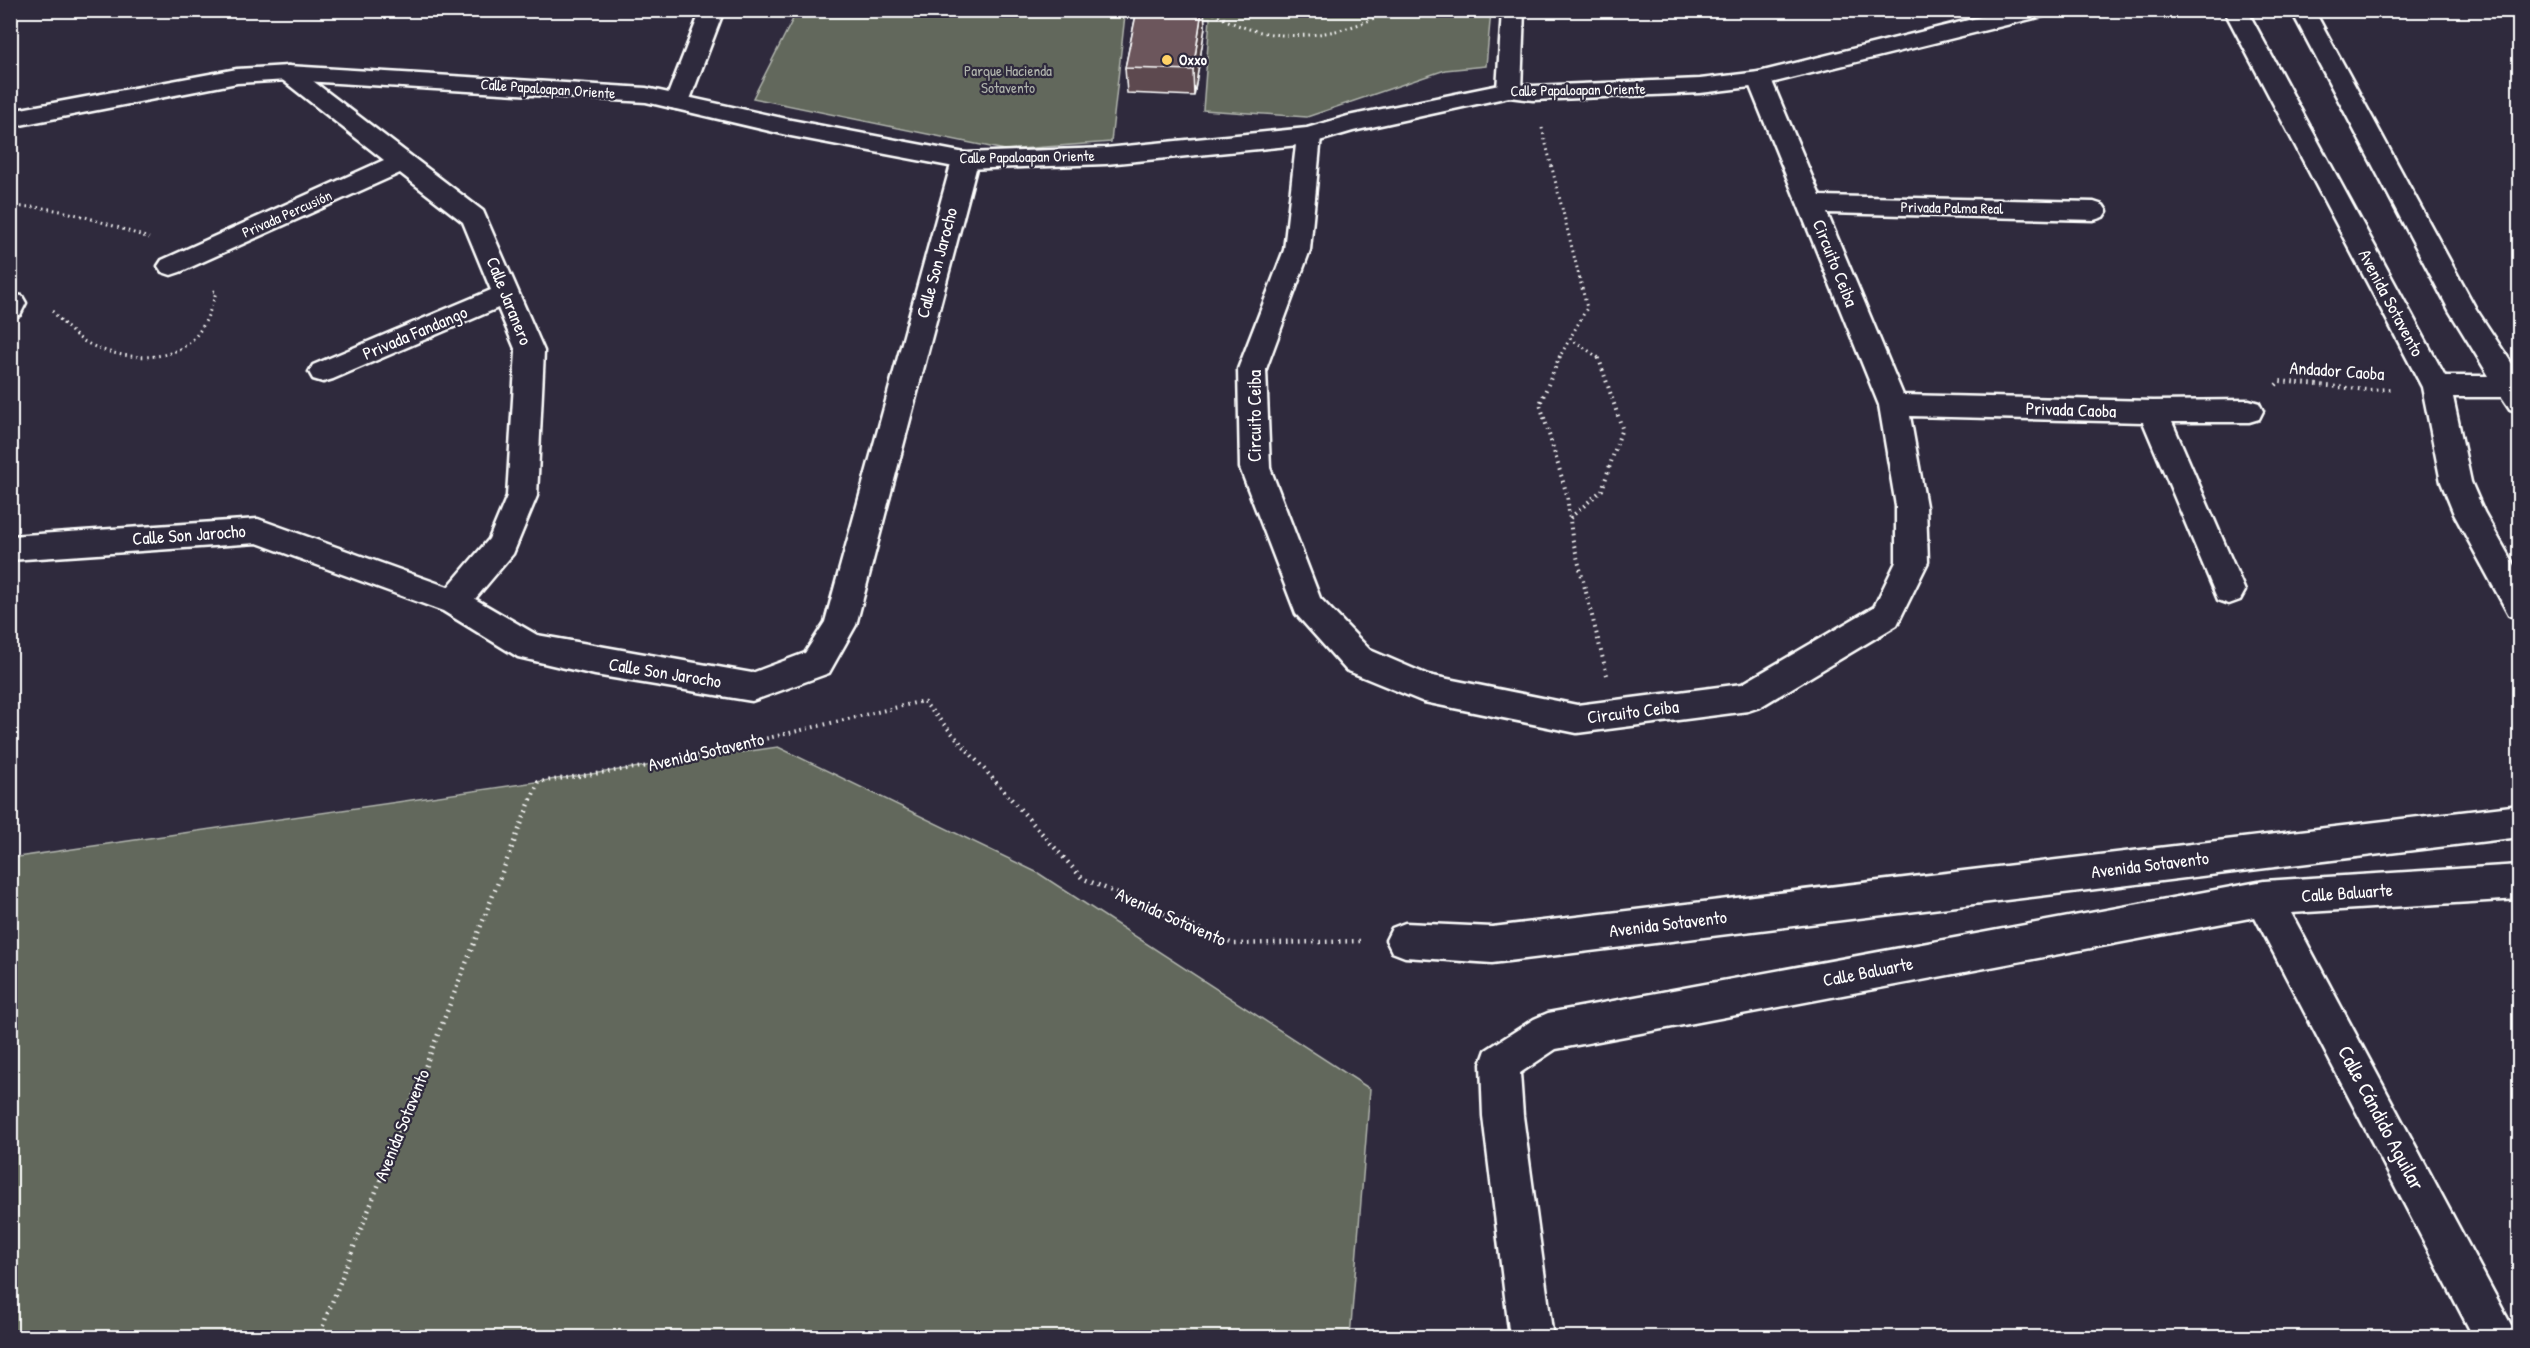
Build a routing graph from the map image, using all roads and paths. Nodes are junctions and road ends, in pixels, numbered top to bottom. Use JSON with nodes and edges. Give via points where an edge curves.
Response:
{"nodes":[{"id":1,"x":713,"y":10,"type":"edge"},
{"id":2,"x":1209,"y":10,"type":"edge"},
{"id":3,"x":1391,"y":10,"type":"edge"},
{"id":4,"x":1513,"y":10,"type":"edge"},
{"id":5,"x":2039,"y":10,"type":"edge"},
{"id":6,"x":2235,"y":10,"type":"edge"},
{"id":7,"x":2302,"y":10,"type":"edge"},
{"id":8,"x":288,"y":73,"type":"junction"},
{"id":9,"x":1759,"y":79,"type":"junction"},
{"id":10,"x":1509,"y":90,"type":"junction"},
{"id":11,"x":1533,"y":93,"type":"junction"},
{"id":12,"x":677,"y":102,"type":"junction"},
{"id":13,"x":10,"y":119,"type":"edge"},
{"id":14,"x":1309,"y":136,"type":"junction"},
{"id":15,"x":965,"y":160,"type":"junction"},
{"id":16,"x":402,"y":162,"type":"junction"},
{"id":17,"x":1811,"y":204,"type":"junction"},
{"id":18,"x":10,"y":207,"type":"edge"},
{"id":19,"x":2094,"y":211,"type":"dead end"},
{"id":20,"x":171,"y":266,"type":"junction"},
{"id":21,"x":507,"y":294,"type":"junction"},
{"id":22,"x":50,"y":310,"type":"dead end"},
{"id":23,"x":1570,"y":338,"type":"junction"},
{"id":24,"x":323,"y":372,"type":"dead end"},
{"id":25,"x":2436,"y":387,"type":"junction"},
{"id":26,"x":2516,"y":391,"type":"edge"},
{"id":27,"x":1893,"y":405,"type":"junction"},
{"id":28,"x":2249,"y":411,"type":"joint"},
{"id":29,"x":2153,"y":412,"type":"junction"},
{"id":30,"x":1570,"y":519,"type":"junction"},
{"id":31,"x":10,"y":548,"type":"edge"},
{"id":32,"x":2229,"y":591,"type":"dead end"},
{"id":33,"x":454,"y":602,"type":"junction"},
{"id":34,"x":2520,"y":606,"type":"edge"},
{"id":35,"x":1615,"y":714,"type":"junction"},
{"id":36,"x":2520,"y":820,"type":"edge"},
{"id":37,"x":2520,"y":882,"type":"edge"},
{"id":38,"x":2264,"y":898,"type":"junction"},
{"id":39,"x":1405,"y":940,"type":"joint"},
{"id":40,"x":318,"y":1338,"type":"edge"},
{"id":41,"x":1532,"y":1338,"type":"edge"},
{"id":42,"x":2497,"y":1338,"type":"edge"}],
"edges":[{"from":1,"to":12,"type":"street"},
{"from":2,"to":3,"type":"path","via":[[1243,28],[1281,36],[1322,36],[1360,27]]},
{"from":4,"to":10,"type":"street"},
{"from":5,"to":9,"type":"street","name":"Calle Papaloapan Oriente"},
{"from":6,"to":25,"type":"street","name":"Avenida Sotavento"},
{"from":7,"to":26,"type":"street","via":[[2464,312]]},
{"from":8,"to":12,"type":"street","name":"Calle Papaloapan Oriente","via":[[646,95]]},
{"from":8,"to":13,"type":"street","name":"Calle Papaloapan Oriente","via":[[237,76]]},
{"from":8,"to":16,"type":"street","name":"Calle Jaranero"},
{"from":9,"to":11,"type":"street","name":"Calle Papaloapan Oriente","via":[[1700,86]]},
{"from":9,"to":17,"type":"street","name":"Circuito Ceiba"},
{"from":10,"to":11,"type":"street","name":"Calle Papaloapan Oriente"},
{"from":10,"to":14,"type":"street","name":"Calle Papaloapan Oriente"},
{"from":11,"to":23,"type":"path","via":[[1587,308]]},
{"from":12,"to":15,"type":"street","name":"Calle Papaloapan Oriente"},
{"from":14,"to":15,"type":"street","name":"Calle Papaloapan Oriente","via":[[1107,156]]},
{"from":14,"to":35,"type":"street","name":"Circuito Ceiba","via":[[1297,250],[1252,369],[1255,468],[1307,605],[1358,660],[1424,688],[1577,719]]},
{"from":15,"to":33,"type":"street","name":"Calle Son Jarocho","via":[[840,625],[818,663],[752,687],[607,663],[530,647]]},
{"from":16,"to":20,"type":"street","name":"Privada Percusión"},
{"from":16,"to":21,"type":"street","name":"Calle Jaranero","via":[[474,217]]},
{"from":17,"to":19,"type":"street","name":"Privada Palma Real"},
{"from":17,"to":27,"type":"street","name":"Circuito Ceiba"},
{"from":18,"to":20,"type":"path","via":[[31,204],[154,239],[159,258]]},
{"from":20,"to":22,"type":"path","via":[[216,292],[209,314],[189,344],[162,354],[126,357],[84,341]]},
{"from":21,"to":24,"type":"street","name":"Privada Fandango"},
{"from":21,"to":33,"type":"street","name":"Calle Jaranero","via":[[530,351],[522,496],[502,545]]},
{"from":23,"to":30,"type":"path","via":[[1540,404],[1567,495]]},
{"from":23,"to":30,"type":"path","via":[[1599,357],[1622,428],[1602,490]]},
{"from":25,"to":26,"type":"street"},
{"from":25,"to":28,"type":"path","name":"Andador Caoba","via":[[2367,390],[2280,381]]},
{"from":25,"to":34,"type":"street","name":"Avenida Sotavento","via":[[2456,482],[2469,514]]},
{"from":27,"to":29,"type":"street","name":"Privada Caoba"},
{"from":27,"to":35,"type":"street","name":"Circuito Ceiba","via":[[1911,506],[1912,562],[1886,616],[1748,697]]},
{"from":28,"to":29,"type":"street","name":"Privada Caoba"},
{"from":29,"to":32,"type":"street"},
{"from":30,"to":35,"type":"path"},
{"from":31,"to":33,"type":"street","name":"Calle Son Jarocho","via":[[258,531]]},
{"from":36,"to":39,"type":"street","name":"Avenida Sotavento","via":[[1492,945]]},
{"from":37,"to":38,"type":"street","name":"Calle Baluarte"},
{"from":38,"to":41,"type":"street","name":"Calle Baluarte","via":[[1548,1032],[1500,1064],[1503,1116]]},
{"from":38,"to":42,"type":"street","name":"Calle Cándido Aguilar"},
{"from":39,"to":40,"type":"path","name":"Avenida Sotavento","via":[[1233,944],[1082,878],[923,701],[656,765],[538,782]]}]}
